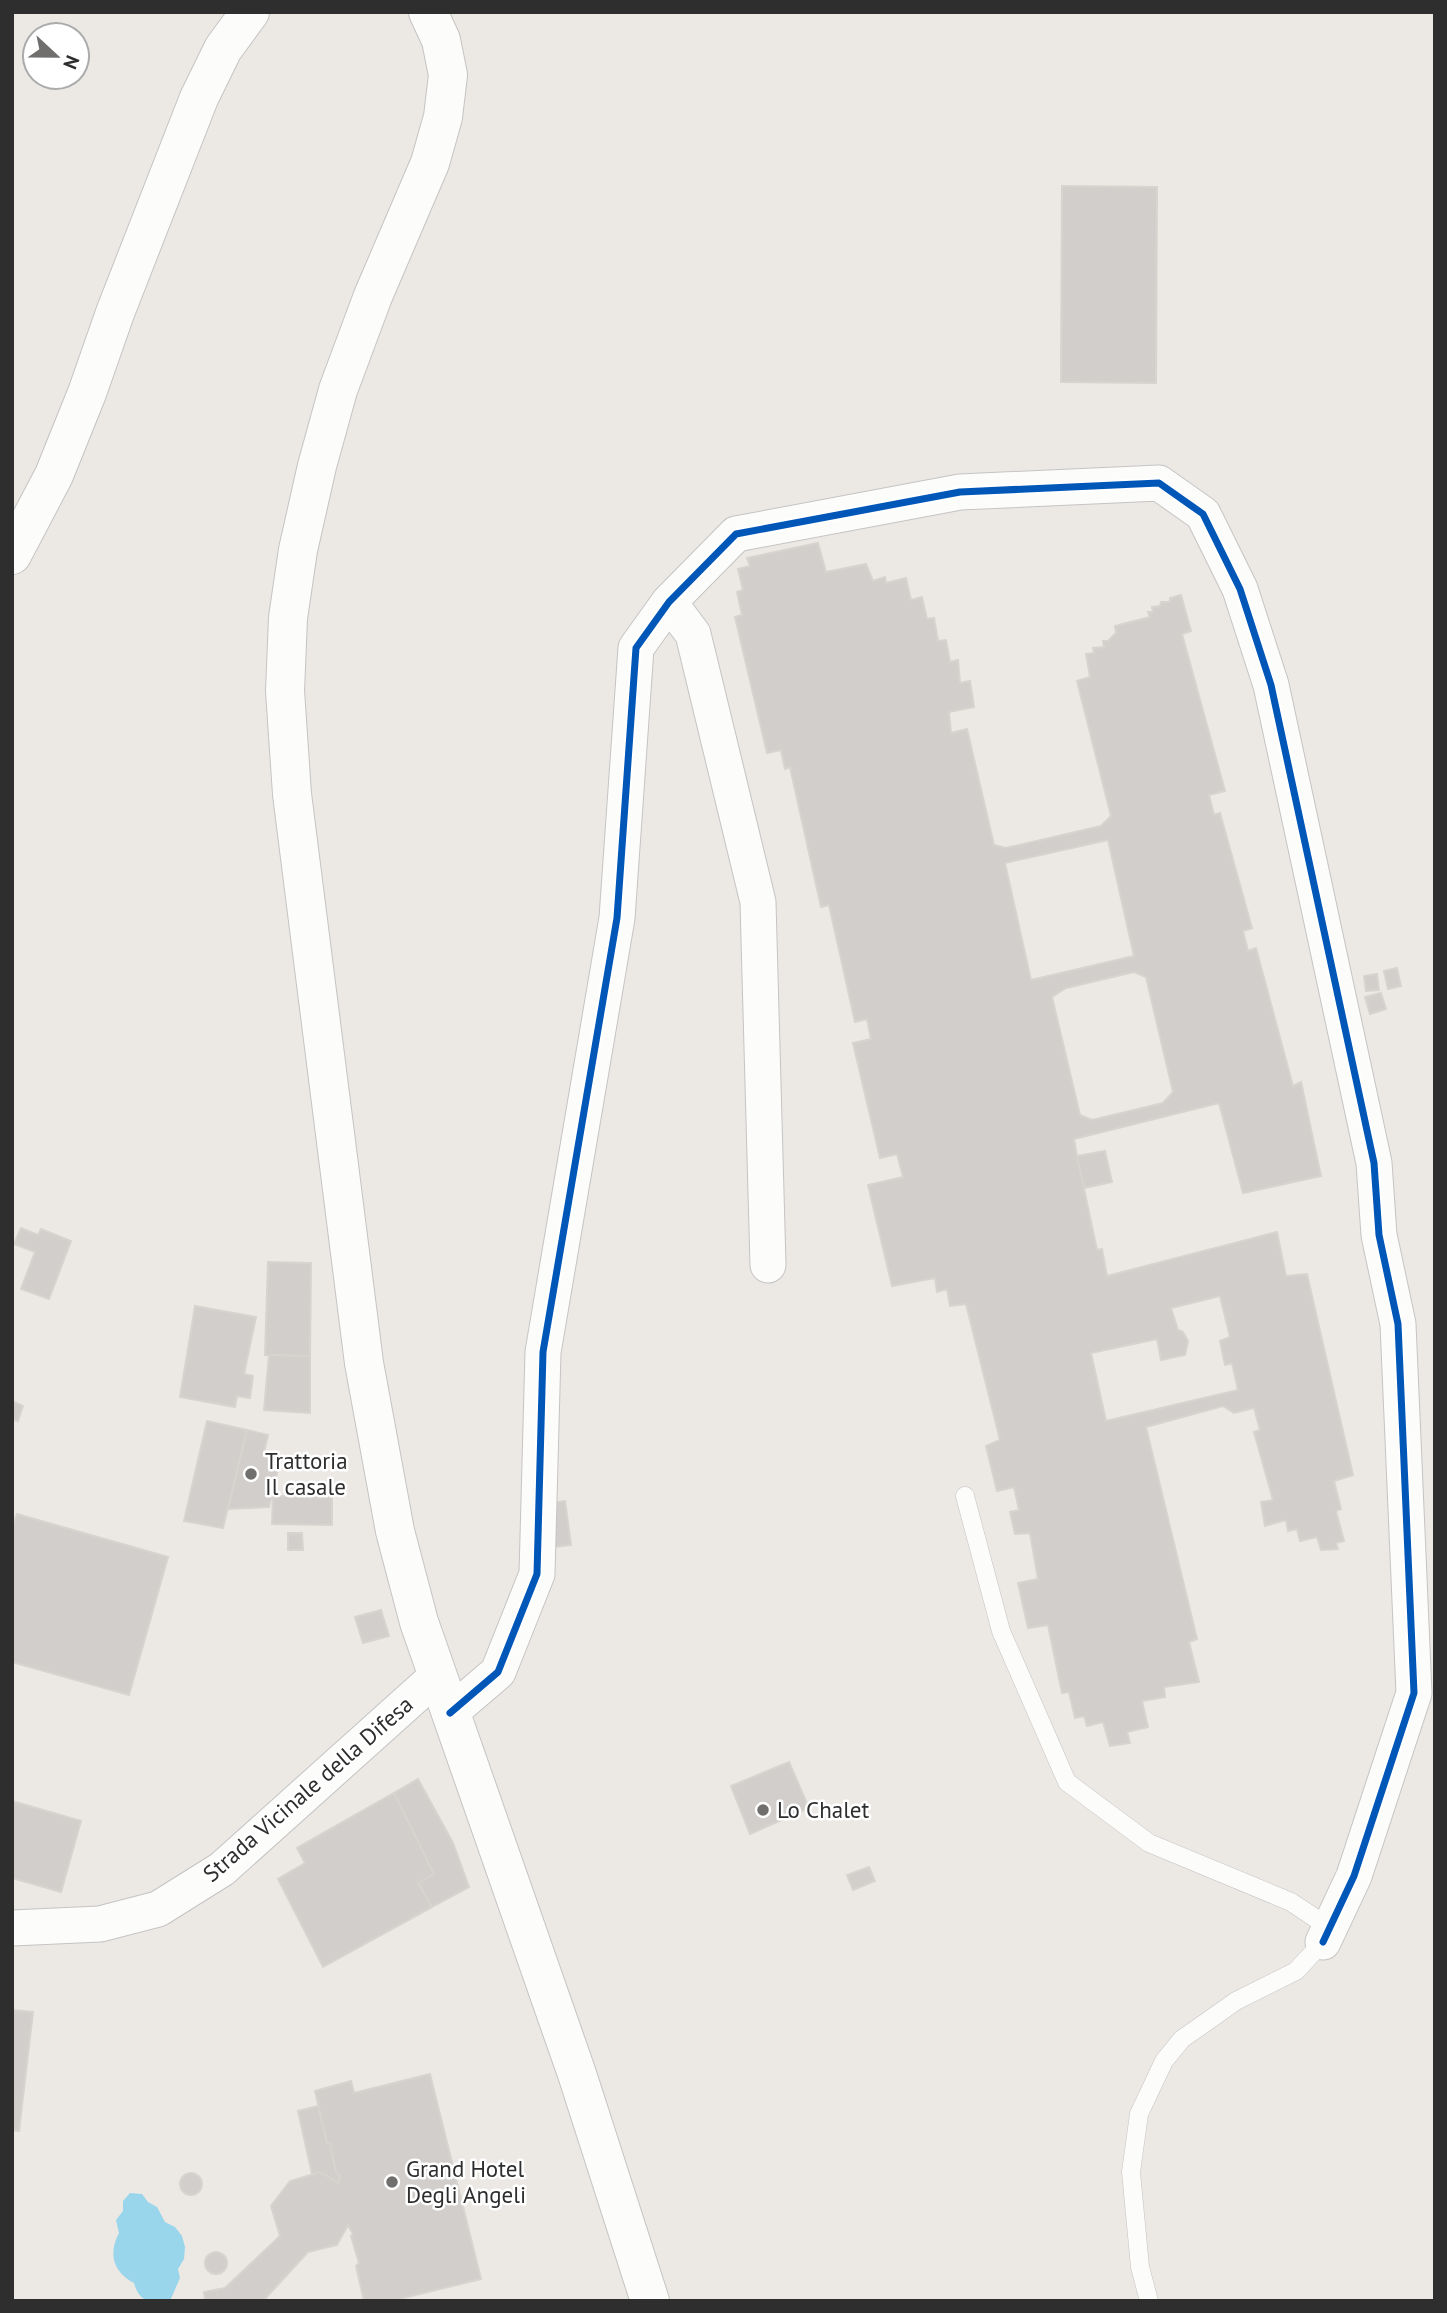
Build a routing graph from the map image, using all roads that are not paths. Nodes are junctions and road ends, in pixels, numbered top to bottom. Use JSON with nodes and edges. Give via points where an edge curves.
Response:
{"nodes":[{"id":1,"x":250,"y":12,"type":"edge"},
{"id":2,"x":428,"y":12,"type":"edge"},
{"id":3,"x":12,"y":555,"type":"edge"},
{"id":4,"x":669,"y":602,"type":"junction"},
{"id":5,"x":768,"y":1265,"type":"dead end"},
{"id":6,"x":965,"y":1496,"type":"dead end"},
{"id":7,"x":438,"y":1676,"type":"junction"},
{"id":8,"x":450,"y":1713,"type":"junction"},
{"id":9,"x":12,"y":1928,"type":"edge"},
{"id":10,"x":1323,"y":1942,"type":"junction"},
{"id":11,"x":650,"y":2301,"type":"edge"},
{"id":12,"x":1149,"y":2301,"type":"edge"}],
"edges":[{"from":1,"to":3,"type":"street","via":[[223,48],[199,98],[54,475]]},
{"from":2,"to":7,"type":"street","via":[[442,40],[448,75],[443,117],[331,415],[298,550],[288,618],[285,691],[292,794],[364,1363],[395,1531]]},
{"from":4,"to":5,"type":"street","via":[[693,634],[758,902]]},
{"from":4,"to":8,"type":"street","via":[[636,648],[617,918],[543,1352],[537,1574],[498,1672]]},
{"from":4,"to":10,"type":"street","via":[[736,534],[960,492],[1159,483],[1203,514],[1240,589],[1271,685],[1374,1163],[1379,1235],[1398,1324],[1414,1693],[1354,1876]]},
{"from":6,"to":10,"type":"lane","via":[[1001,1632],[1067,1782],[1149,1843],[1291,1902],[1324,1924]]},
{"from":7,"to":8,"type":"street"},
{"from":7,"to":9,"type":"street","name":"Strada Vicinale della Difesa","via":[[222,1869],[158,1909],[100,1924]]},
{"from":8,"to":11,"type":"street","via":[[577,2074]]},
{"from":10,"to":12,"type":"lane","via":[[1296,1971],[1236,2001],[1182,2039],[1159,2071],[1139,2114],[1131,2172],[1140,2267]]}]}
